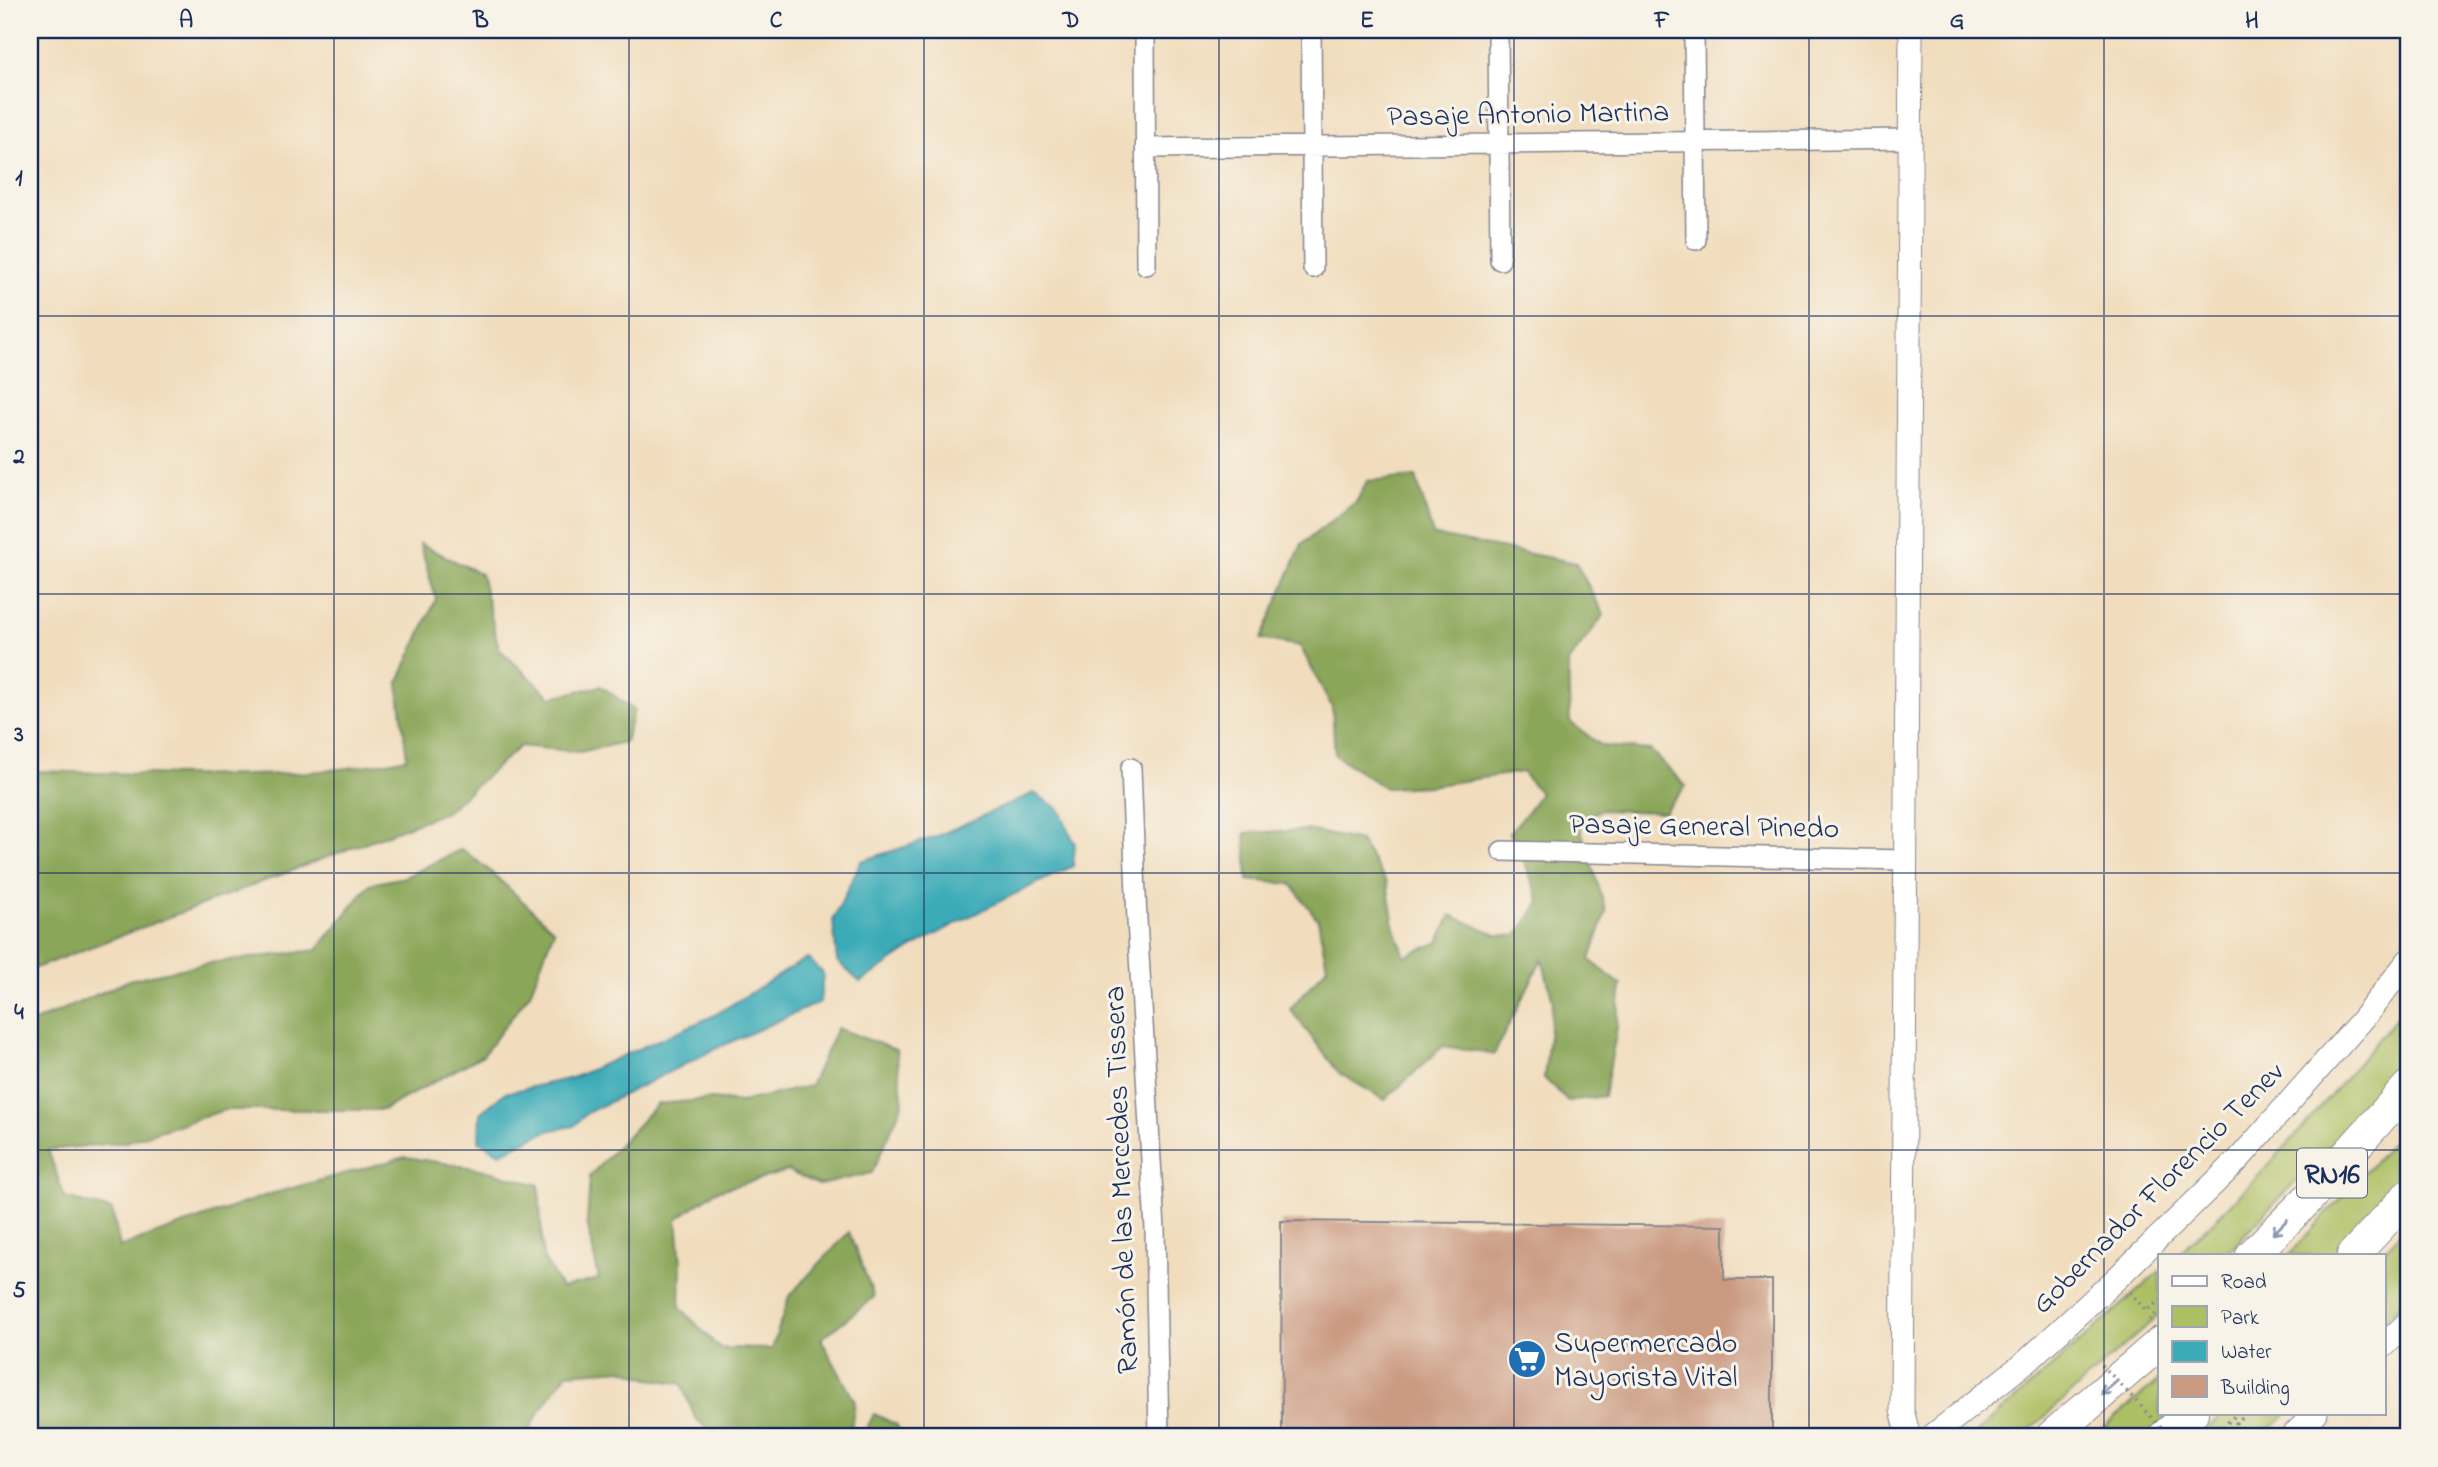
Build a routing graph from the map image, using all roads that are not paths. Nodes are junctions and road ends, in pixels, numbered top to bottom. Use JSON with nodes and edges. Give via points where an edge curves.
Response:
{"nodes":[{"id":1,"x":1145,"y":30,"type":"edge"},
{"id":2,"x":1311,"y":30,"type":"edge"},
{"id":3,"x":1499,"y":30,"type":"edge"},
{"id":4,"x":1694,"y":30,"type":"edge"},
{"id":5,"x":1911,"y":30,"type":"edge"},
{"id":6,"x":1911,"y":139,"type":"junction"},
{"id":7,"x":1695,"y":141,"type":"junction"},
{"id":8,"x":1499,"y":144,"type":"junction"},
{"id":9,"x":1312,"y":146,"type":"junction"},
{"id":10,"x":1146,"y":148,"type":"junction"},
{"id":11,"x":1696,"y":240,"type":"dead end"},
{"id":12,"x":1500,"y":260,"type":"dead end"},
{"id":13,"x":1146,"y":265,"type":"dead end"},
{"id":14,"x":1313,"y":268,"type":"dead end"},
{"id":15,"x":1131,"y":768,"type":"dead end"},
{"id":16,"x":1502,"y":850,"type":"dead end"},
{"id":17,"x":1905,"y":860,"type":"junction"},
{"id":18,"x":2408,"y":961,"type":"edge"},
{"id":19,"x":2408,"y":1087,"type":"edge"},
{"id":20,"x":2408,"y":1196,"type":"edge"},
{"id":21,"x":2253,"y":1254,"type":"edge"},
{"id":22,"x":2354,"y":1254,"type":"edge"},
{"id":23,"x":2408,"y":1322,"type":"edge"},
{"id":24,"x":2386,"y":1344,"type":"edge"},
{"id":25,"x":2158,"y":1345,"type":"edge"},
{"id":26,"x":2191,"y":1414,"type":"edge"},
{"id":27,"x":2315,"y":1414,"type":"edge"},
{"id":28,"x":1159,"y":1437,"type":"edge"},
{"id":29,"x":1909,"y":1437,"type":"edge"},
{"id":30,"x":1931,"y":1437,"type":"edge"},
{"id":31,"x":2051,"y":1437,"type":"edge"},
{"id":32,"x":2164,"y":1437,"type":"edge"},
{"id":33,"x":2291,"y":1437,"type":"edge"}],
"edges":[{"from":1,"to":10,"type":"street"},
{"from":2,"to":9,"type":"street"},
{"from":3,"to":8,"type":"street"},
{"from":4,"to":7,"type":"street"},
{"from":5,"to":6,"type":"street"},
{"from":6,"to":7,"type":"street","name":"Pasaje Antonio Martina"},
{"from":6,"to":17,"type":"street"},
{"from":7,"to":8,"type":"street","name":"Pasaje Antonio Martina"},
{"from":7,"to":11,"type":"street"},
{"from":8,"to":9,"type":"street","name":"Pasaje Antonio Martina"},
{"from":8,"to":12,"type":"street"},
{"from":9,"to":10,"type":"street","name":"Pasaje Antonio Martina"},
{"from":9,"to":14,"type":"street"},
{"from":10,"to":13,"type":"street"},
{"from":15,"to":28,"type":"street","name":"Ramón de las Mercedes Tissera","via":[[1155,1229]]},
{"from":16,"to":17,"type":"street","name":"Pasaje General Pinedo"},
{"from":17,"to":29,"type":"street","via":[[1902,1410]]},
{"from":18,"to":30,"type":"street","name":"Gobernador Florencio Tenev","via":[[2238,1160],[2028,1360]]},
{"from":19,"to":21,"type":"highway","number":"RN16","one_way":true},
{"from":20,"to":22,"type":"highway","number":"RN16"},
{"from":23,"to":24,"type":"street"},
{"from":25,"to":31,"type":"highway","one_way":true},
{"from":26,"to":32,"type":"highway"},
{"from":27,"to":33,"type":"street"}]}
